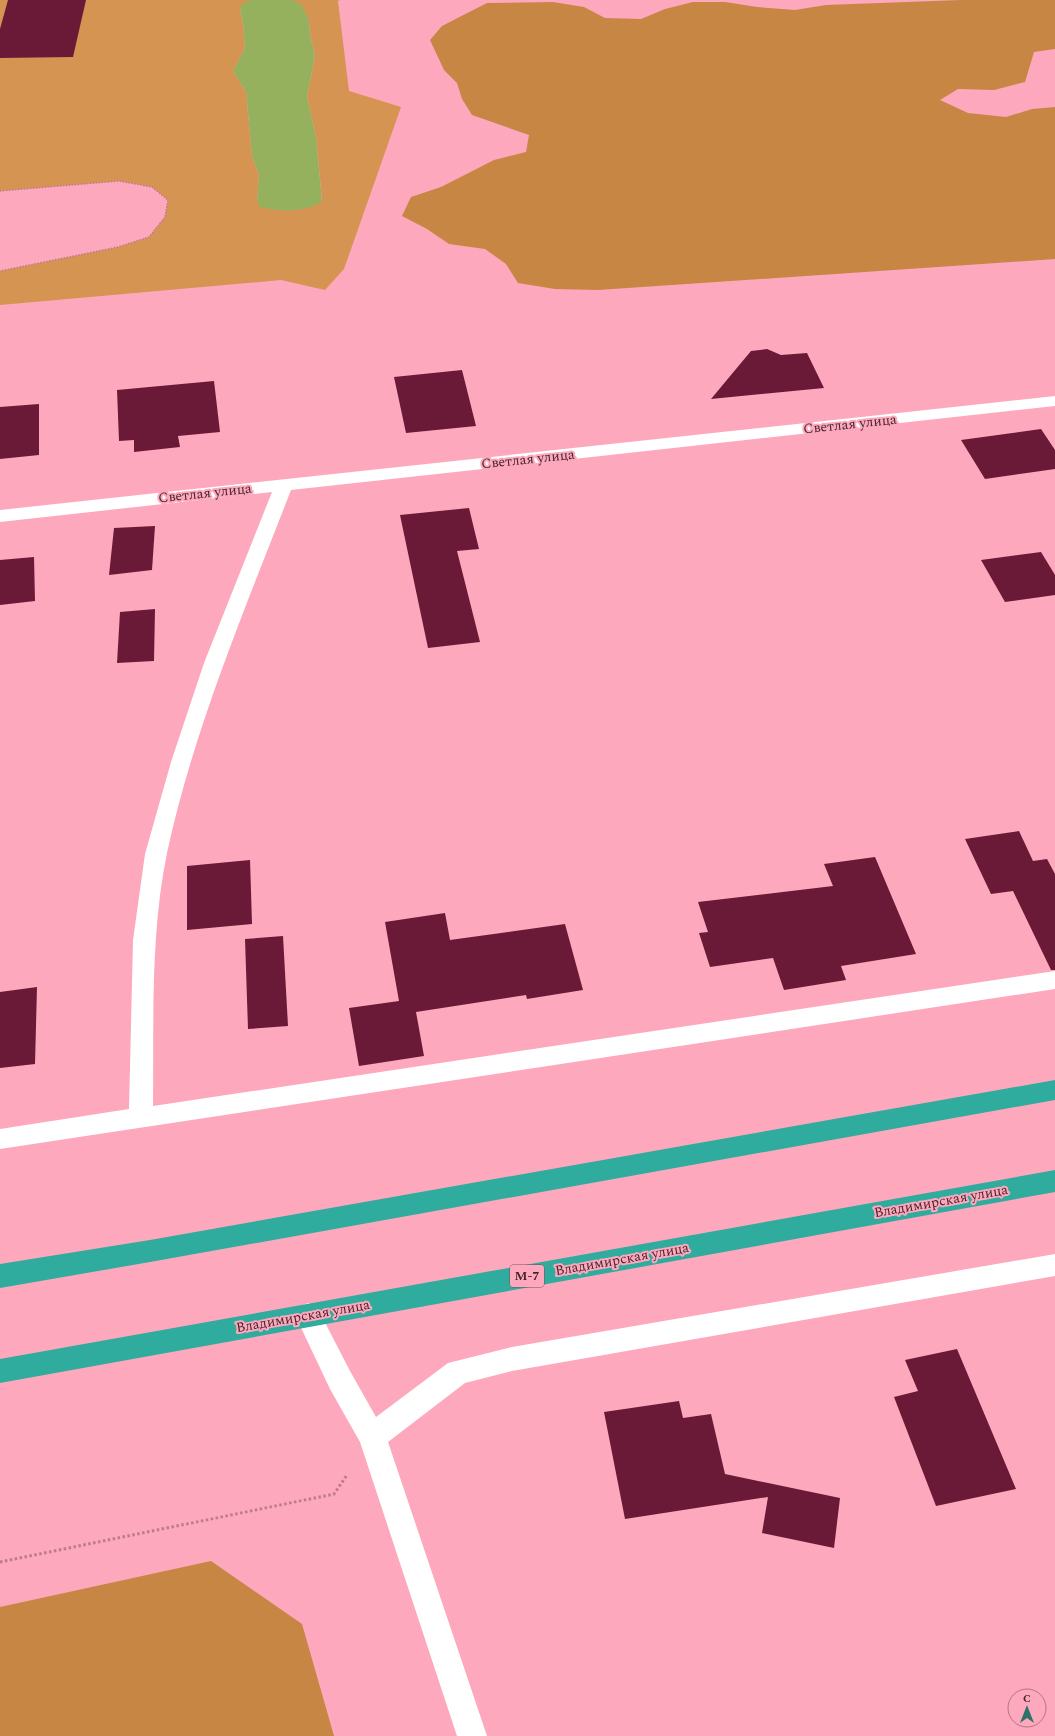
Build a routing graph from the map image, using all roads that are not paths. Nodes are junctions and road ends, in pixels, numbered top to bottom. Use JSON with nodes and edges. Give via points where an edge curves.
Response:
{"nodes":[{"id":1,"x":1055,"y":401,"type":"edge"},
{"id":2,"x":284,"y":485,"type":"junction"},
{"id":3,"x":0,"y":516,"type":"edge"},
{"id":4,"x":1055,"y":980,"type":"edge"},
{"id":5,"x":1055,"y":1090,"type":"edge"},
{"id":6,"x":140,"y":1117,"type":"junction"},
{"id":7,"x":0,"y":1139,"type":"edge"},
{"id":8,"x":1055,"y":1181,"type":"edge"},
{"id":9,"x":1055,"y":1265,"type":"edge"},
{"id":10,"x":0,"y":1276,"type":"edge"},
{"id":11,"x":308,"y":1315,"type":"junction"},
{"id":12,"x":0,"y":1370,"type":"edge"},
{"id":13,"x":372,"y":1437,"type":"junction"},
{"id":14,"x":472,"y":1736,"type":"edge"}],
"edges":[{"from":1,"to":2,"type":"street","name":"Светлая улица"},
{"from":2,"to":3,"type":"street","name":"Светлая улица"},
{"from":2,"to":6,"type":"street","via":[[214,663],[181,762],[156,854],[144,940]]},
{"from":4,"to":6,"type":"street"},
{"from":5,"to":10,"type":"highway"},
{"from":6,"to":7,"type":"street"},
{"from":8,"to":11,"type":"highway","name":"Владимирская улица","number":"М-7"},
{"from":9,"to":13,"type":"street","via":[[520,1357],[458,1372]]},
{"from":11,"to":12,"type":"highway","name":"Владимирская улица","number":"М-7"},
{"from":11,"to":13,"type":"street"},
{"from":13,"to":14,"type":"street"}]}
